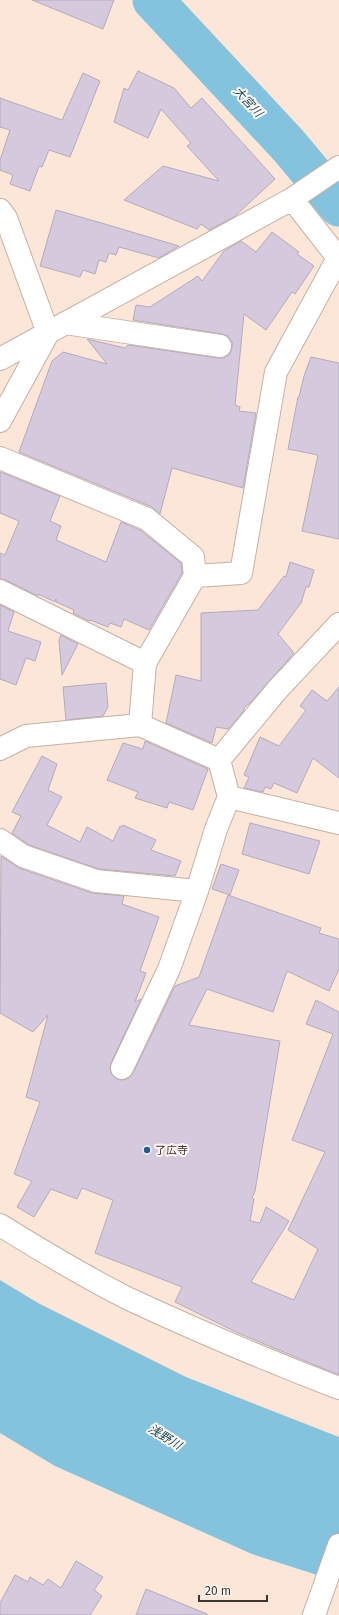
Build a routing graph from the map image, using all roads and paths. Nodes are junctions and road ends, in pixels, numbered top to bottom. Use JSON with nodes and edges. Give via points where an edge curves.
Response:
{"nodes":[{"id":1,"x":339,"y":167,"type":"edge"},
{"id":2,"x":292,"y":199,"type":"junction"},
{"id":3,"x":0,"y":210,"type":"edge"},
{"id":4,"x":338,"y":258,"type":"edge"},
{"id":5,"x":56,"y":328,"type":"junction"},
{"id":6,"x":220,"y":346,"type":"dead end"},
{"id":7,"x":0,"y":359,"type":"edge"},
{"id":8,"x":0,"y":421,"type":"edge"},
{"id":9,"x":0,"y":458,"type":"edge"},
{"id":10,"x":195,"y":576,"type":"junction"},
{"id":11,"x":0,"y":591,"type":"edge"},
{"id":12,"x":339,"y":624,"type":"edge"},
{"id":13,"x":145,"y":663,"type":"junction"},
{"id":14,"x":140,"y":725,"type":"junction"},
{"id":15,"x":0,"y":749,"type":"edge"},
{"id":16,"x":219,"y":760,"type":"junction"},
{"id":17,"x":229,"y":798,"type":"junction"},
{"id":18,"x":339,"y":823,"type":"edge"},
{"id":19,"x":0,"y":840,"type":"edge"},
{"id":20,"x":197,"y":891,"type":"junction"},
{"id":21,"x":122,"y":1068,"type":"dead end"},
{"id":22,"x":0,"y":1225,"type":"edge"},
{"id":23,"x":339,"y":1388,"type":"edge"},
{"id":24,"x":339,"y":1546,"type":"edge"},
{"id":25,"x":314,"y":1614,"type":"edge"}],
"edges":[{"from":1,"to":2,"type":"street"},
{"from":2,"to":4,"type":"street"},
{"from":2,"to":5,"type":"street"},
{"from":3,"to":5,"type":"street"},
{"from":4,"to":10,"type":"street","via":[[276,372],[241,573]]},
{"from":5,"to":6,"type":"street"},
{"from":5,"to":7,"type":"street"},
{"from":5,"to":8,"type":"street"},
{"from":9,"to":10,"type":"street","via":[[147,519],[193,557]]},
{"from":10,"to":13,"type":"street"},
{"from":11,"to":13,"type":"street"},
{"from":12,"to":16,"type":"street","via":[[277,690]]},
{"from":13,"to":14,"type":"street"},
{"from":14,"to":15,"type":"street","via":[[26,736]]},
{"from":14,"to":16,"type":"street"},
{"from":16,"to":17,"type":"street"},
{"from":17,"to":18,"type":"street"},
{"from":17,"to":20,"type":"street","via":[[216,829]]},
{"from":19,"to":20,"type":"street","via":[[23,856],[96,881]]},
{"from":20,"to":21,"type":"street","via":[[168,969]]},
{"from":22,"to":23,"type":"street","via":[[59,1261],[128,1298],[279,1365]]},
{"from":24,"to":25,"type":"street"}]}
